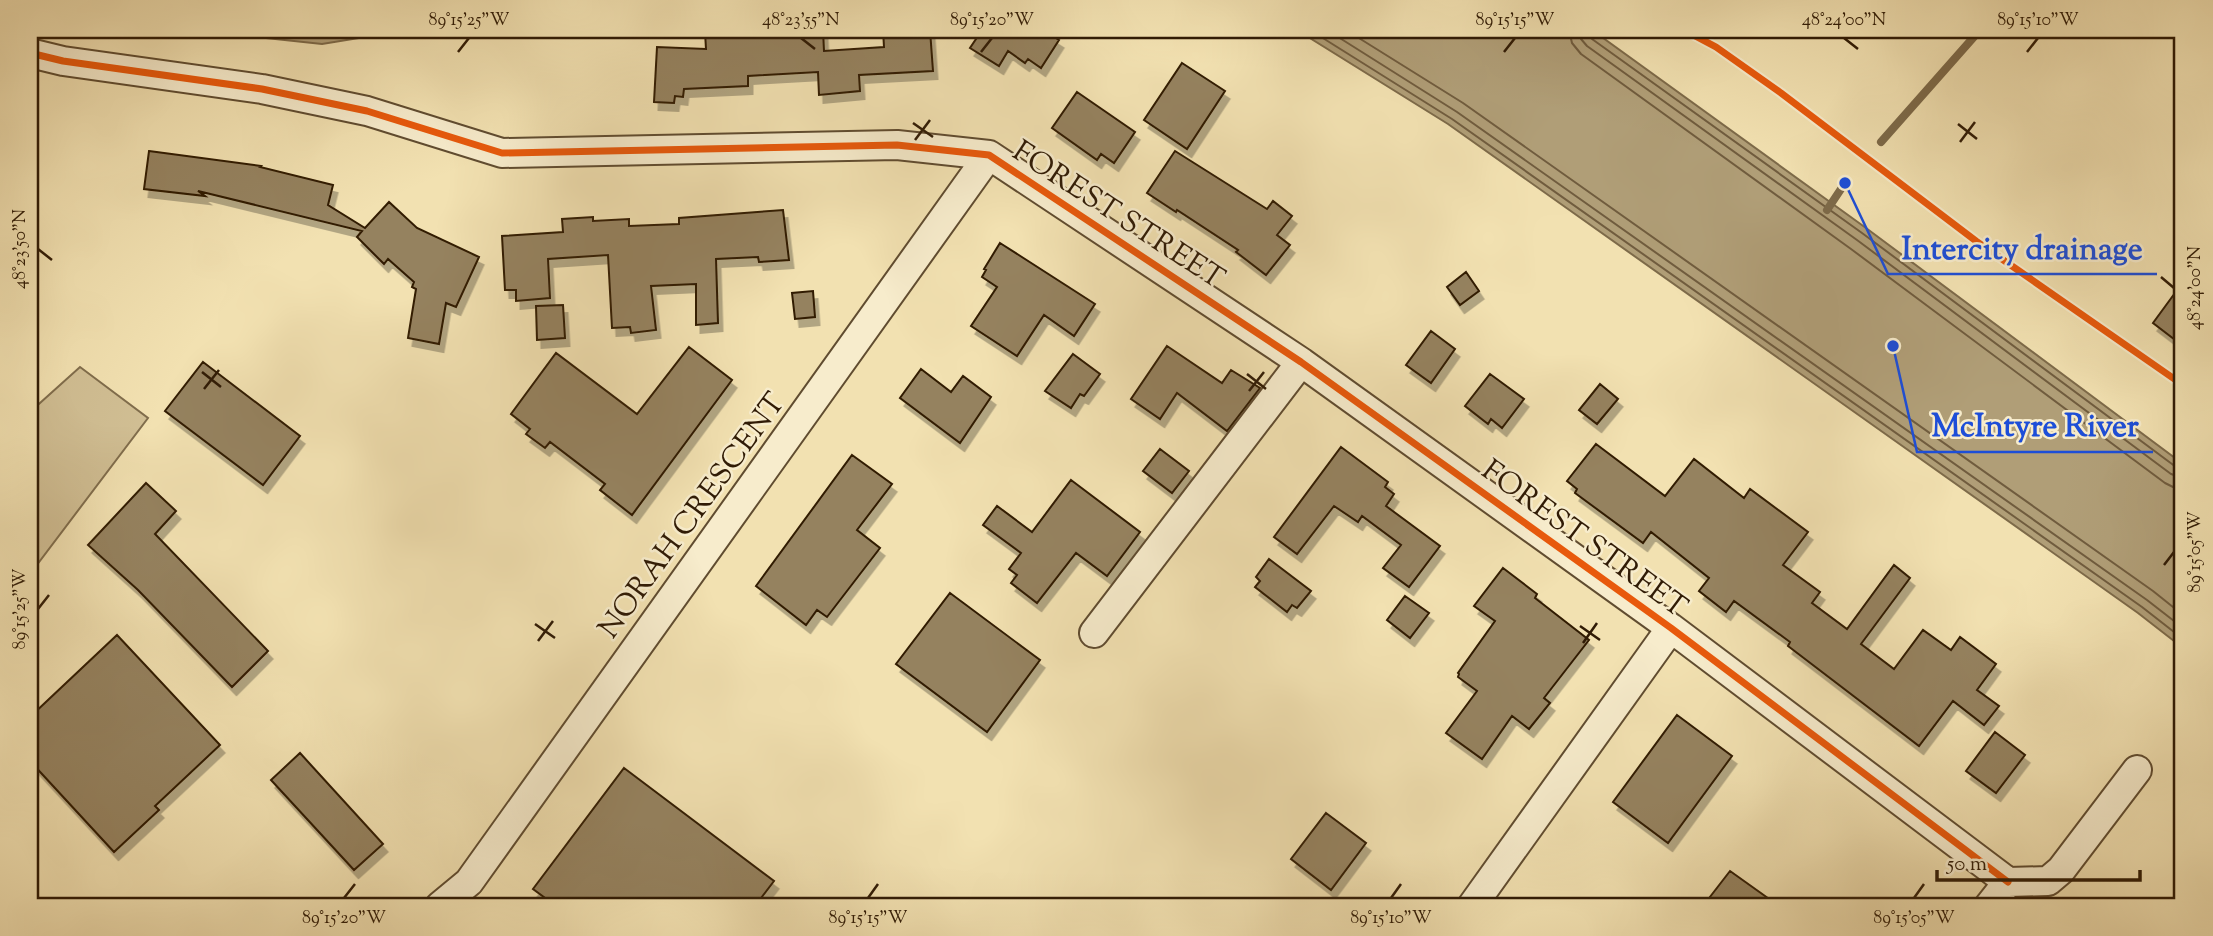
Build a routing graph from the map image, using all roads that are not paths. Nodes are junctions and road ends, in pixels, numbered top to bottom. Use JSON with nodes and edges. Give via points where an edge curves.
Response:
{"nodes":[{"id":1,"x":30,"y":53,"type":"edge"},
{"id":2,"x":989,"y":155,"type":"junction"},
{"id":3,"x":1301,"y":362,"type":"junction"},
{"id":4,"x":1671,"y":628,"type":"junction"},
{"id":5,"x":1094,"y":633,"type":"dead end"},
{"id":6,"x":2137,"y":770,"type":"dead end"},
{"id":7,"x":2008,"y":882,"type":"junction"},
{"id":8,"x":439,"y":906,"type":"edge"},
{"id":9,"x":1472,"y":906,"type":"edge"},
{"id":10,"x":1989,"y":906,"type":"edge"}],
"edges":[{"from":1,"to":2,"type":"street","name":"FOREST STREET","via":[[262,89],[367,111],[502,153],[897,145]]},
{"from":2,"to":3,"type":"street","name":"FOREST STREET"},
{"from":2,"to":8,"type":"street","name":"NORAH CRESCENT","via":[[469,882]]},
{"from":3,"to":4,"type":"street","name":"FOREST STREET"},
{"from":3,"to":5,"type":"street"},
{"from":4,"to":7,"type":"street","name":"FOREST STREET"},
{"from":4,"to":9,"type":"street"},
{"from":6,"to":7,"type":"street","via":[[2062,870],[2049,881]]},
{"from":7,"to":10,"type":"street"}]}
